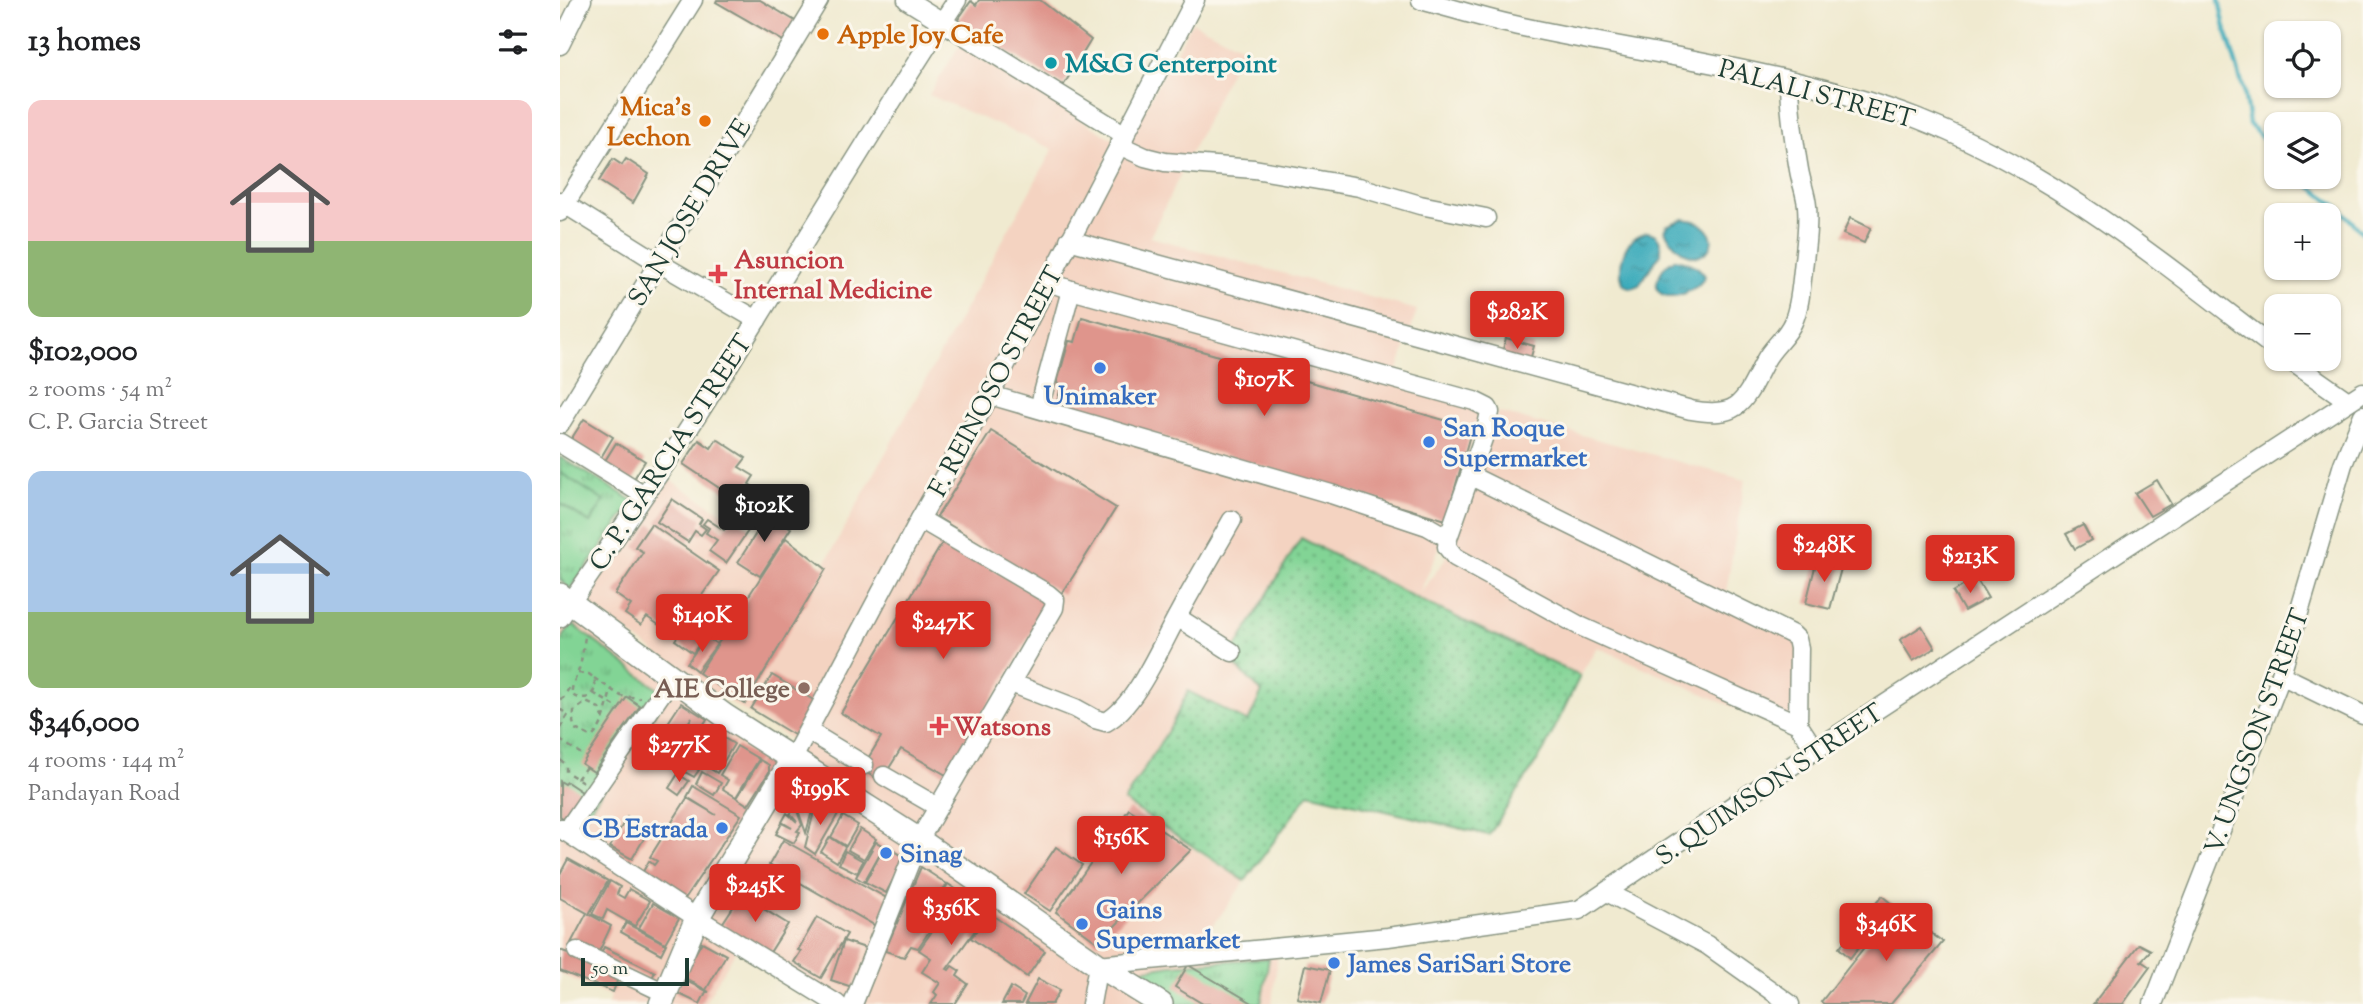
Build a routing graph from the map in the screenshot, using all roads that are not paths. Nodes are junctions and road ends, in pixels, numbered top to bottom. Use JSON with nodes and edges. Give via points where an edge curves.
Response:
{"nodes":[{"id":1,"x":582,"y":0,"type":"edge"},
{"id":2,"x":693,"y":0,"type":"edge"},
{"id":3,"x":819,"y":0,"type":"edge"},
{"id":4,"x":907,"y":0,"type":"edge"},
{"id":5,"x":957,"y":0,"type":"edge"},
{"id":6,"x":1195,"y":0,"type":"edge"},
{"id":7,"x":1421,"y":0,"type":"edge"},
{"id":8,"x":1480,"y":8,"type":"edge"},
{"id":9,"x":942,"y":23,"type":"junction"},
{"id":10,"x":560,"y":45,"type":"edge"},
{"id":11,"x":1789,"y":80,"type":"junction"},
{"id":12,"x":1122,"y":140,"type":"junction"},
{"id":13,"x":562,"y":206,"type":"edge"},
{"id":14,"x":1486,"y":218,"type":"dead end"},
{"id":15,"x":1069,"y":240,"type":"junction"},
{"id":16,"x":659,"y":263,"type":"junction"},
{"id":17,"x":1049,"y":282,"type":"junction"},
{"id":18,"x":1071,"y":290,"type":"junction"},
{"id":19,"x":757,"y":320,"type":"junction"},
{"id":20,"x":2264,"y":340,"type":"edge"},
{"id":21,"x":2310,"y":371,"type":"edge"},
{"id":22,"x":990,"y":395,"type":"junction"},
{"id":23,"x":2356,"y":396,"type":"edge"},
{"id":24,"x":1039,"y":408,"type":"junction"},
{"id":25,"x":2363,"y":415,"type":"edge"},
{"id":26,"x":560,"y":424,"type":"edge"},
{"id":27,"x":560,"y":443,"type":"edge"},
{"id":28,"x":1471,"y":477,"type":"junction"},
{"id":29,"x":644,"y":495,"type":"junction"},
{"id":30,"x":920,"y":519,"type":"junction"},
{"id":31,"x":1232,"y":520,"type":"dead end"},
{"id":32,"x":1448,"y":538,"type":"junction"},
{"id":33,"x":564,"y":606,"type":"edge"},
{"id":34,"x":1177,"y":617,"type":"junction"},
{"id":35,"x":1232,"y":652,"type":"dead end"},
{"id":36,"x":2281,"y":675,"type":"junction"},
{"id":37,"x":671,"y":678,"type":"junction"},
{"id":38,"x":1011,"y":683,"type":"junction"},
{"id":39,"x":2363,"y":715,"type":"edge"},
{"id":40,"x":1798,"y":724,"type":"junction"},
{"id":41,"x":808,"y":731,"type":"junction"},
{"id":42,"x":1815,"y":750,"type":"junction"},
{"id":43,"x":792,"y":760,"type":"junction"},
{"id":44,"x":864,"y":765,"type":"dead end"},
{"id":45,"x":884,"y":776,"type":"dead end"},
{"id":46,"x":938,"y":807,"type":"junction"},
{"id":47,"x":563,"y":830,"type":"edge"},
{"id":48,"x":919,"y":840,"type":"junction"},
{"id":49,"x":1607,"y":892,"type":"junction"},
{"id":50,"x":697,"y":918,"type":"junction"},
{"id":51,"x":577,"y":951,"type":"dead end"},
{"id":52,"x":1098,"y":965,"type":"junction"},
{"id":53,"x":663,"y":998,"type":"edge"},
{"id":54,"x":837,"y":1004,"type":"edge"},
{"id":55,"x":852,"y":1004,"type":"edge"},
{"id":56,"x":1091,"y":1004,"type":"edge"},
{"id":57,"x":1161,"y":1004,"type":"edge"},
{"id":58,"x":1790,"y":1004,"type":"edge"},
{"id":59,"x":2153,"y":1004,"type":"edge"}],
"edges":[{"from":1,"to":10,"type":"street"},
{"from":2,"to":13,"type":"street"},
{"from":3,"to":16,"type":"street","name":"SAN JOSE DRIVE"},
{"from":4,"to":9,"type":"street"},
{"from":5,"to":9,"type":"street","name":"C. P. GARCIA STREET"},
{"from":6,"to":12,"type":"street","name":"F. REINOSO STREET"},
{"from":7,"to":8,"type":"street","name":"PALALI STREET"},
{"from":8,"to":11,"type":"street","name":"PALALI STREET","via":[[1521,27]]},
{"from":9,"to":12,"type":"street"},
{"from":9,"to":19,"type":"street","name":"C. P. GARCIA STREET"},
{"from":11,"to":15,"type":"street","via":[[1807,209],[1801,286],[1794,321],[1765,359],[1744,398],[1723,413],[1678,407]]},
{"from":11,"to":20,"type":"street","name":"PALALI STREET","via":[[1919,120],[2045,182],[2096,213]]},
{"from":12,"to":14,"type":"street","via":[[1145,157],[1165,162],[1254,169],[1346,185]]},
{"from":12,"to":15,"type":"street","name":"F. REINOSO STREET"},
{"from":13,"to":16,"type":"street"},
{"from":15,"to":17,"type":"street","name":"F. REINOSO STREET"},
{"from":16,"to":19,"type":"street"},
{"from":16,"to":26,"type":"street","name":"SAN JOSE DRIVE"},
{"from":17,"to":18,"type":"street"},
{"from":17,"to":22,"type":"street","name":"F. REINOSO STREET"},
{"from":18,"to":24,"type":"street"},
{"from":18,"to":28,"type":"street","via":[[1483,405],[1490,412]]},
{"from":19,"to":29,"type":"street","name":"C. P. GARCIA STREET"},
{"from":21,"to":23,"type":"street"},
{"from":22,"to":24,"type":"street"},
{"from":22,"to":30,"type":"street","name":"F. REINOSO STREET"},
{"from":23,"to":42,"type":"street","name":"S. QUIMSON STREET"},
{"from":24,"to":32,"type":"street","via":[[1374,508]]},
{"from":25,"to":36,"type":"street","name":"V. UNGSON STREET","via":[[2343,464]]},
{"from":27,"to":29,"type":"street"},
{"from":28,"to":32,"type":"street"},
{"from":28,"to":40,"type":"street","via":[[1793,635],[1799,648]]},
{"from":29,"to":33,"type":"street","name":"C. P. GARCIA STREET"},
{"from":30,"to":38,"type":"street","via":[[1055,600]]},
{"from":30,"to":41,"type":"street","name":"F. REINOSO STREET"},
{"from":31,"to":34,"type":"street"},
{"from":32,"to":40,"type":"street","via":[[1447,547],[1455,556],[1580,626]]},
{"from":33,"to":37,"type":"main road"},
{"from":34,"to":35,"type":"street"},
{"from":34,"to":38,"type":"street","via":[[1150,669],[1116,716],[1106,722]]},
{"from":36,"to":39,"type":"street"},
{"from":36,"to":59,"type":"street","name":"V. UNGSON STREET"},
{"from":37,"to":43,"type":"main road"},
{"from":37,"to":47,"type":"street"},
{"from":38,"to":46,"type":"street"},
{"from":40,"to":42,"type":"street"},
{"from":41,"to":43,"type":"street","name":"F. REINOSO STREET"},
{"from":41,"to":44,"type":"street"},
{"from":42,"to":49,"type":"street","name":"S. QUIMSON STREET"},
{"from":43,"to":48,"type":"main road"},
{"from":43,"to":50,"type":"main road"},
{"from":45,"to":46,"type":"street"},
{"from":46,"to":48,"type":"street"},
{"from":47,"to":50,"type":"street"},
{"from":48,"to":52,"type":"main road"},
{"from":48,"to":55,"type":"street"},
{"from":49,"to":52,"type":"street","name":"S. QUIMSON STREET","via":[[1579,910],[1513,921]]},
{"from":49,"to":58,"type":"street","via":[[1707,945]]},
{"from":50,"to":53,"type":"main road"},
{"from":50,"to":54,"type":"street"},
{"from":51,"to":53,"type":"street"},
{"from":52,"to":56,"type":"street"},
{"from":52,"to":57,"type":"main road"}]}
